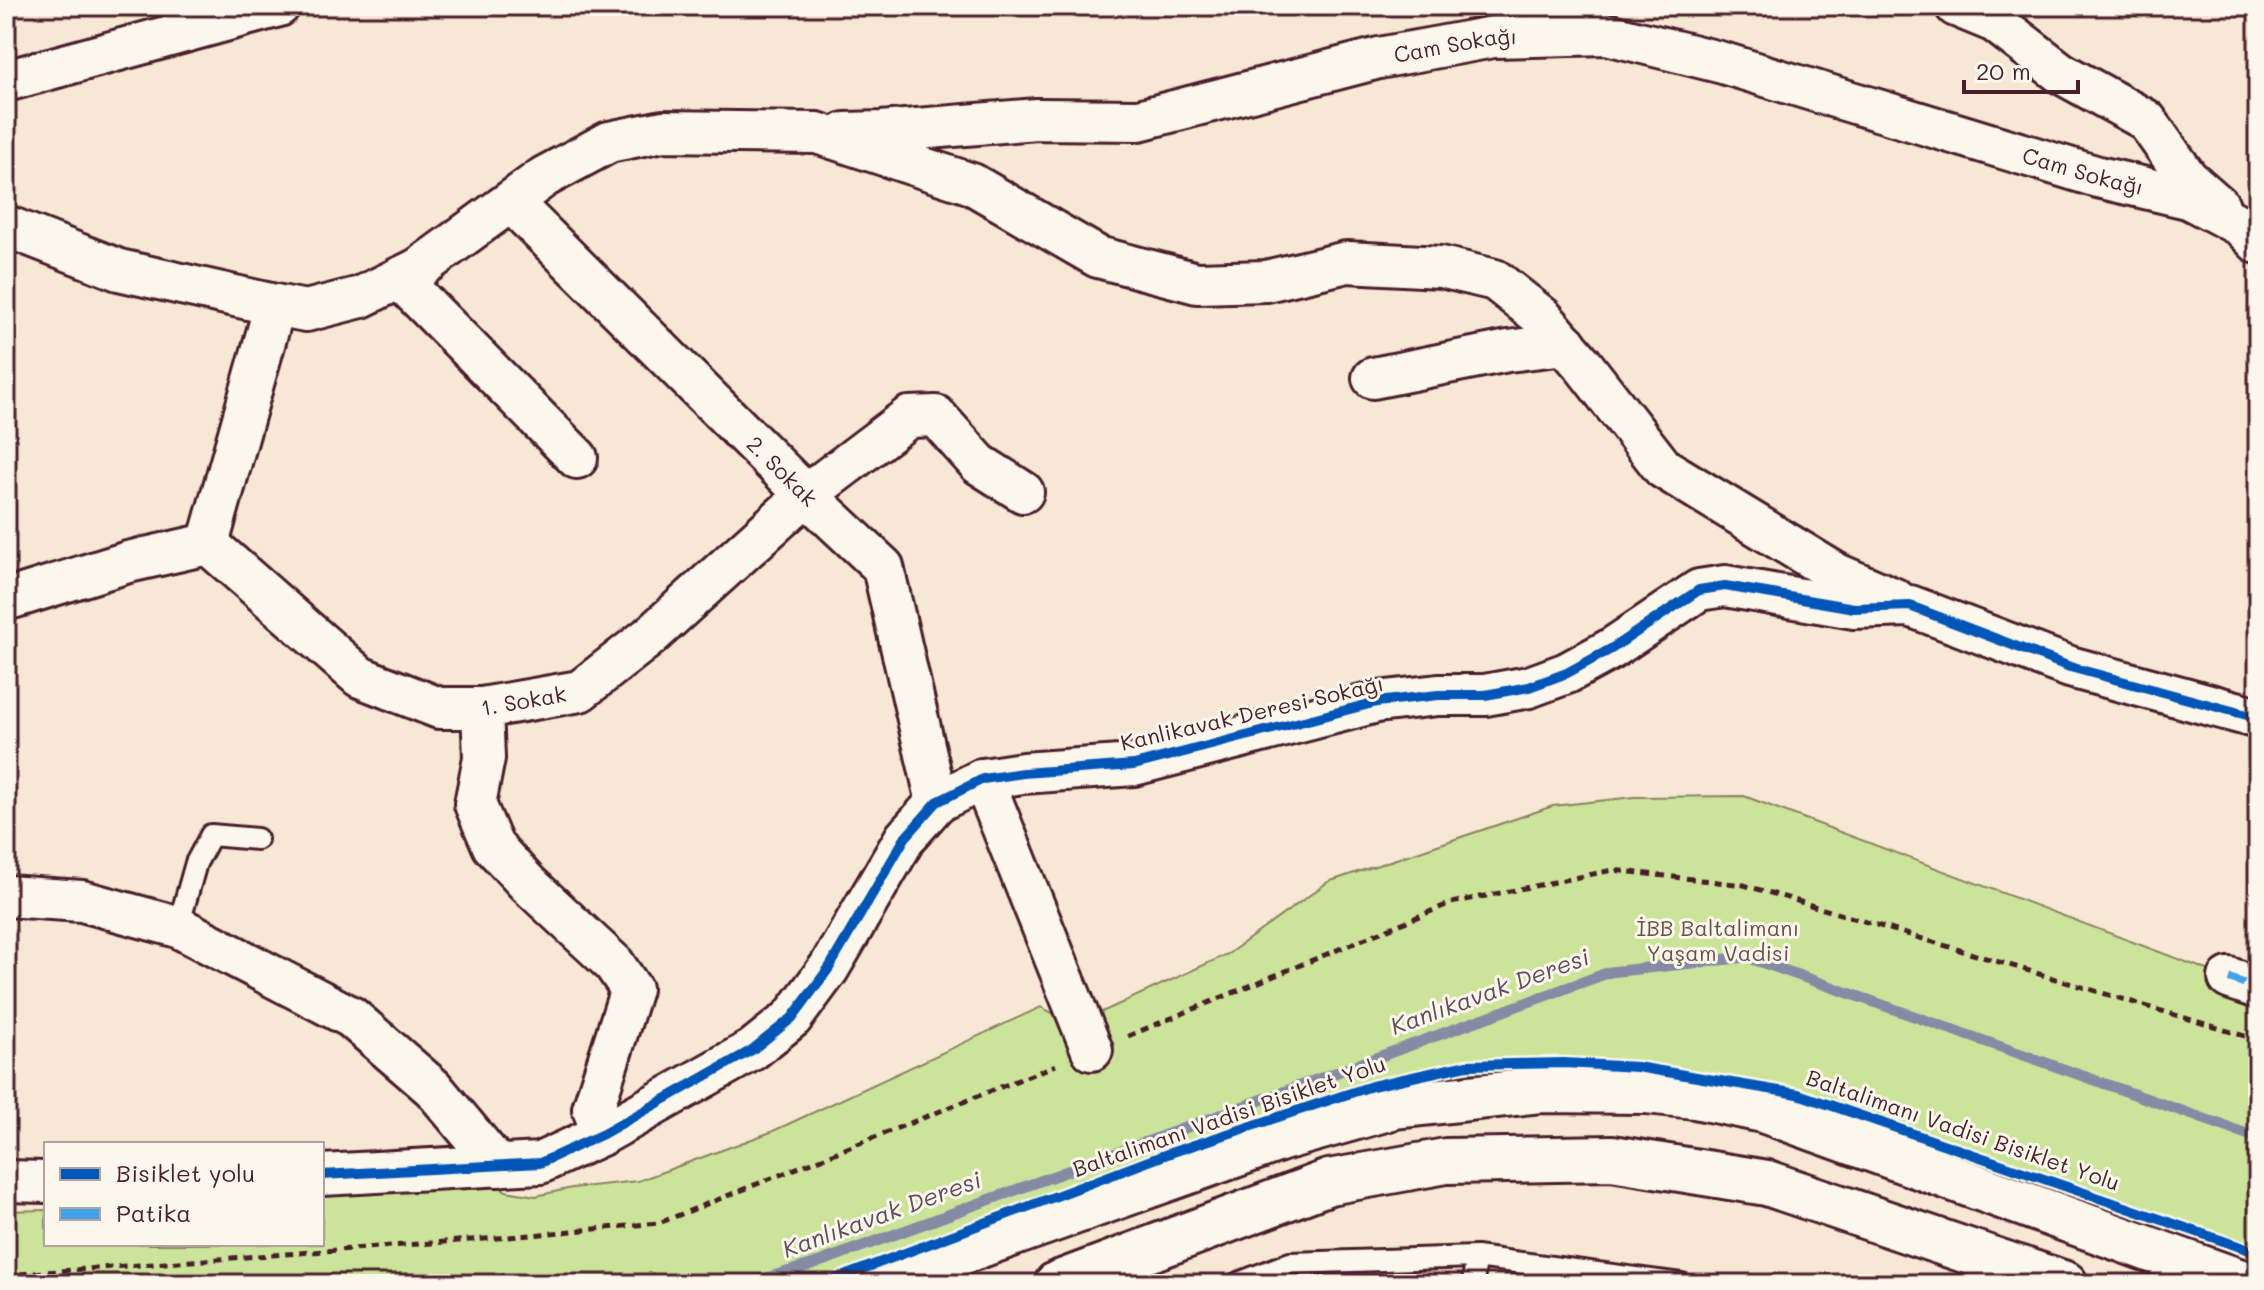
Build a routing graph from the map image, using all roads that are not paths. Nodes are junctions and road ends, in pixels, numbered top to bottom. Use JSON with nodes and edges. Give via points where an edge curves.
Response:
{"nodes":[{"id":1,"x":279,"y":6,"type":"edge"},
{"id":2,"x":1956,"y":6,"type":"edge"},
{"id":3,"x":6,"y":81,"type":"edge"},
{"id":4,"x":817,"y":133,"type":"junction"},
{"id":5,"x":511,"y":202,"type":"junction"},
{"id":6,"x":6,"y":226,"type":"edge"},
{"id":7,"x":2250,"y":234,"type":"edge"},
{"id":8,"x":399,"y":278,"type":"junction"},
{"id":9,"x":275,"y":305,"type":"junction"},
{"id":10,"x":1566,"y":344,"type":"junction"},
{"id":11,"x":1373,"y":378,"type":"dead end"},
{"id":12,"x":577,"y":458,"type":"dead end"},
{"id":13,"x":1023,"y":492,"type":"dead end"},
{"id":14,"x":806,"y":495,"type":"junction"},
{"id":15,"x":208,"y":544,"type":"junction"},
{"id":16,"x":6,"y":600,"type":"edge"},
{"id":17,"x":1910,"y":606,"type":"junction"},
{"id":18,"x":482,"y":708,"type":"junction"},
{"id":19,"x":2258,"y":718,"type":"edge"},
{"id":20,"x":983,"y":779,"type":"junction"},
{"id":21,"x":937,"y":802,"type":"junction"},
{"id":22,"x":257,"y":839,"type":"dead end"},
{"id":23,"x":6,"y":896,"type":"edge"},
{"id":24,"x":178,"y":927,"type":"junction"},
{"id":25,"x":1092,"y":1050,"type":"road end"},
{"id":26,"x":603,"y":1134,"type":"junction"},
{"id":27,"x":498,"y":1166,"type":"junction"},
{"id":28,"x":324,"y":1175,"type":"edge"},
{"id":29,"x":6,"y":1181,"type":"edge"},
{"id":30,"x":44,"y":1182,"type":"edge"},
{"id":31,"x":1476,"y":1257,"type":"junction"},
{"id":32,"x":880,"y":1284,"type":"edge"},
{"id":33,"x":1057,"y":1284,"type":"edge"},
{"id":34,"x":1236,"y":1284,"type":"edge"},
{"id":35,"x":1473,"y":1284,"type":"edge"},
{"id":36,"x":1681,"y":1284,"type":"edge"},
{"id":37,"x":2065,"y":1284,"type":"edge"},
{"id":38,"x":2246,"y":1284,"type":"edge"}],
"edges":[{"from":1,"to":3,"type":"street"},
{"from":2,"to":7,"type":"street","via":[[1995,22],[2061,73],[2146,120],[2187,178]]},
{"from":4,"to":5,"type":"street","name":"Cam Sokağı","via":[[663,131],[609,142],[544,177]]},
{"from":4,"to":7,"type":"street","name":"Cam Sokağı","via":[[1037,119],[1139,120],[1379,58],[1493,37],[1607,34],[1723,63],[2098,177],[2188,198]]},
{"from":4,"to":10,"type":"street","via":[[972,184],[1098,257],[1197,283],[1266,281],[1347,262],[1441,267],[1495,280]]},
{"from":5,"to":8,"type":"street","name":"Cam Sokağı"},
{"from":5,"to":14,"type":"street","name":"2. Sokak"},
{"from":6,"to":9,"type":"street","name":"Cam Sokağı","via":[[119,270]]},
{"from":8,"to":9,"type":"street","name":"Cam Sokağı","via":[[361,297],[306,311]]},
{"from":8,"to":12,"type":"street"},
{"from":9,"to":15,"type":"street"},
{"from":10,"to":11,"type":"street"},
{"from":10,"to":17,"type":"street","via":[[1663,468],[1837,574]]},
{"from":13,"to":14,"type":"street","name":"1. Sokak","via":[[979,464],[936,416],[909,417]]},
{"from":14,"to":18,"type":"street","name":"1. Sokak","via":[[649,637],[580,691]]},
{"from":14,"to":21,"type":"street","name":"2. Sokak","via":[[883,567]]},
{"from":15,"to":16,"type":"street","via":[[128,562]]},
{"from":15,"to":18,"type":"street","name":"1. Sokak","via":[[360,677],[439,708]]},
{"from":17,"to":19,"type":"street","name":"Kanlikavak Deresi Sokağı","via":[[2070,667]]},
{"from":17,"to":20,"type":"street","name":"Kanlikavak Deresi Sokağı","via":[[1854,608],[1725,586],[1699,590],[1611,649],[1529,687],[1377,702],[1134,765]]},
{"from":18,"to":26,"type":"street","via":[[484,758],[475,804],[493,846],[614,964],[631,989],[593,1109]]},
{"from":20,"to":21,"type":"street","name":"Kanlikavak Deresi Sokağı"},
{"from":20,"to":25,"type":"street"},
{"from":21,"to":26,"type":"street","name":"Kanlikavak Deresi Sokağı","via":[[905,838],[829,968],[792,1018],[752,1050]]},
{"from":22,"to":24,"type":"lane","via":[[211,835],[196,863]]},
{"from":23,"to":24,"type":"street","via":[[82,901]]},
{"from":24,"to":27,"type":"street","via":[[351,1017],[433,1088]]},
{"from":26,"to":27,"type":"street","name":"Kanlikavak Deresi Sokağı","via":[[540,1163]]},
{"from":27,"to":28,"type":"street","name":"Kanlikavak Deresi Sokağı"},
{"from":29,"to":30,"type":"street"},
{"from":31,"to":34,"type":"lane","via":[[1290,1263]]},
{"from":31,"to":35,"type":"lane"},
{"from":31,"to":36,"type":"lane"},
{"from":32,"to":38,"type":"main road","via":[[1282,1138],[1395,1106],[1542,1090],[1646,1091],[1763,1110]]},
{"from":33,"to":37,"type":"main road","via":[[1329,1182],[1446,1161],[1612,1158],[1767,1183]]}]}
